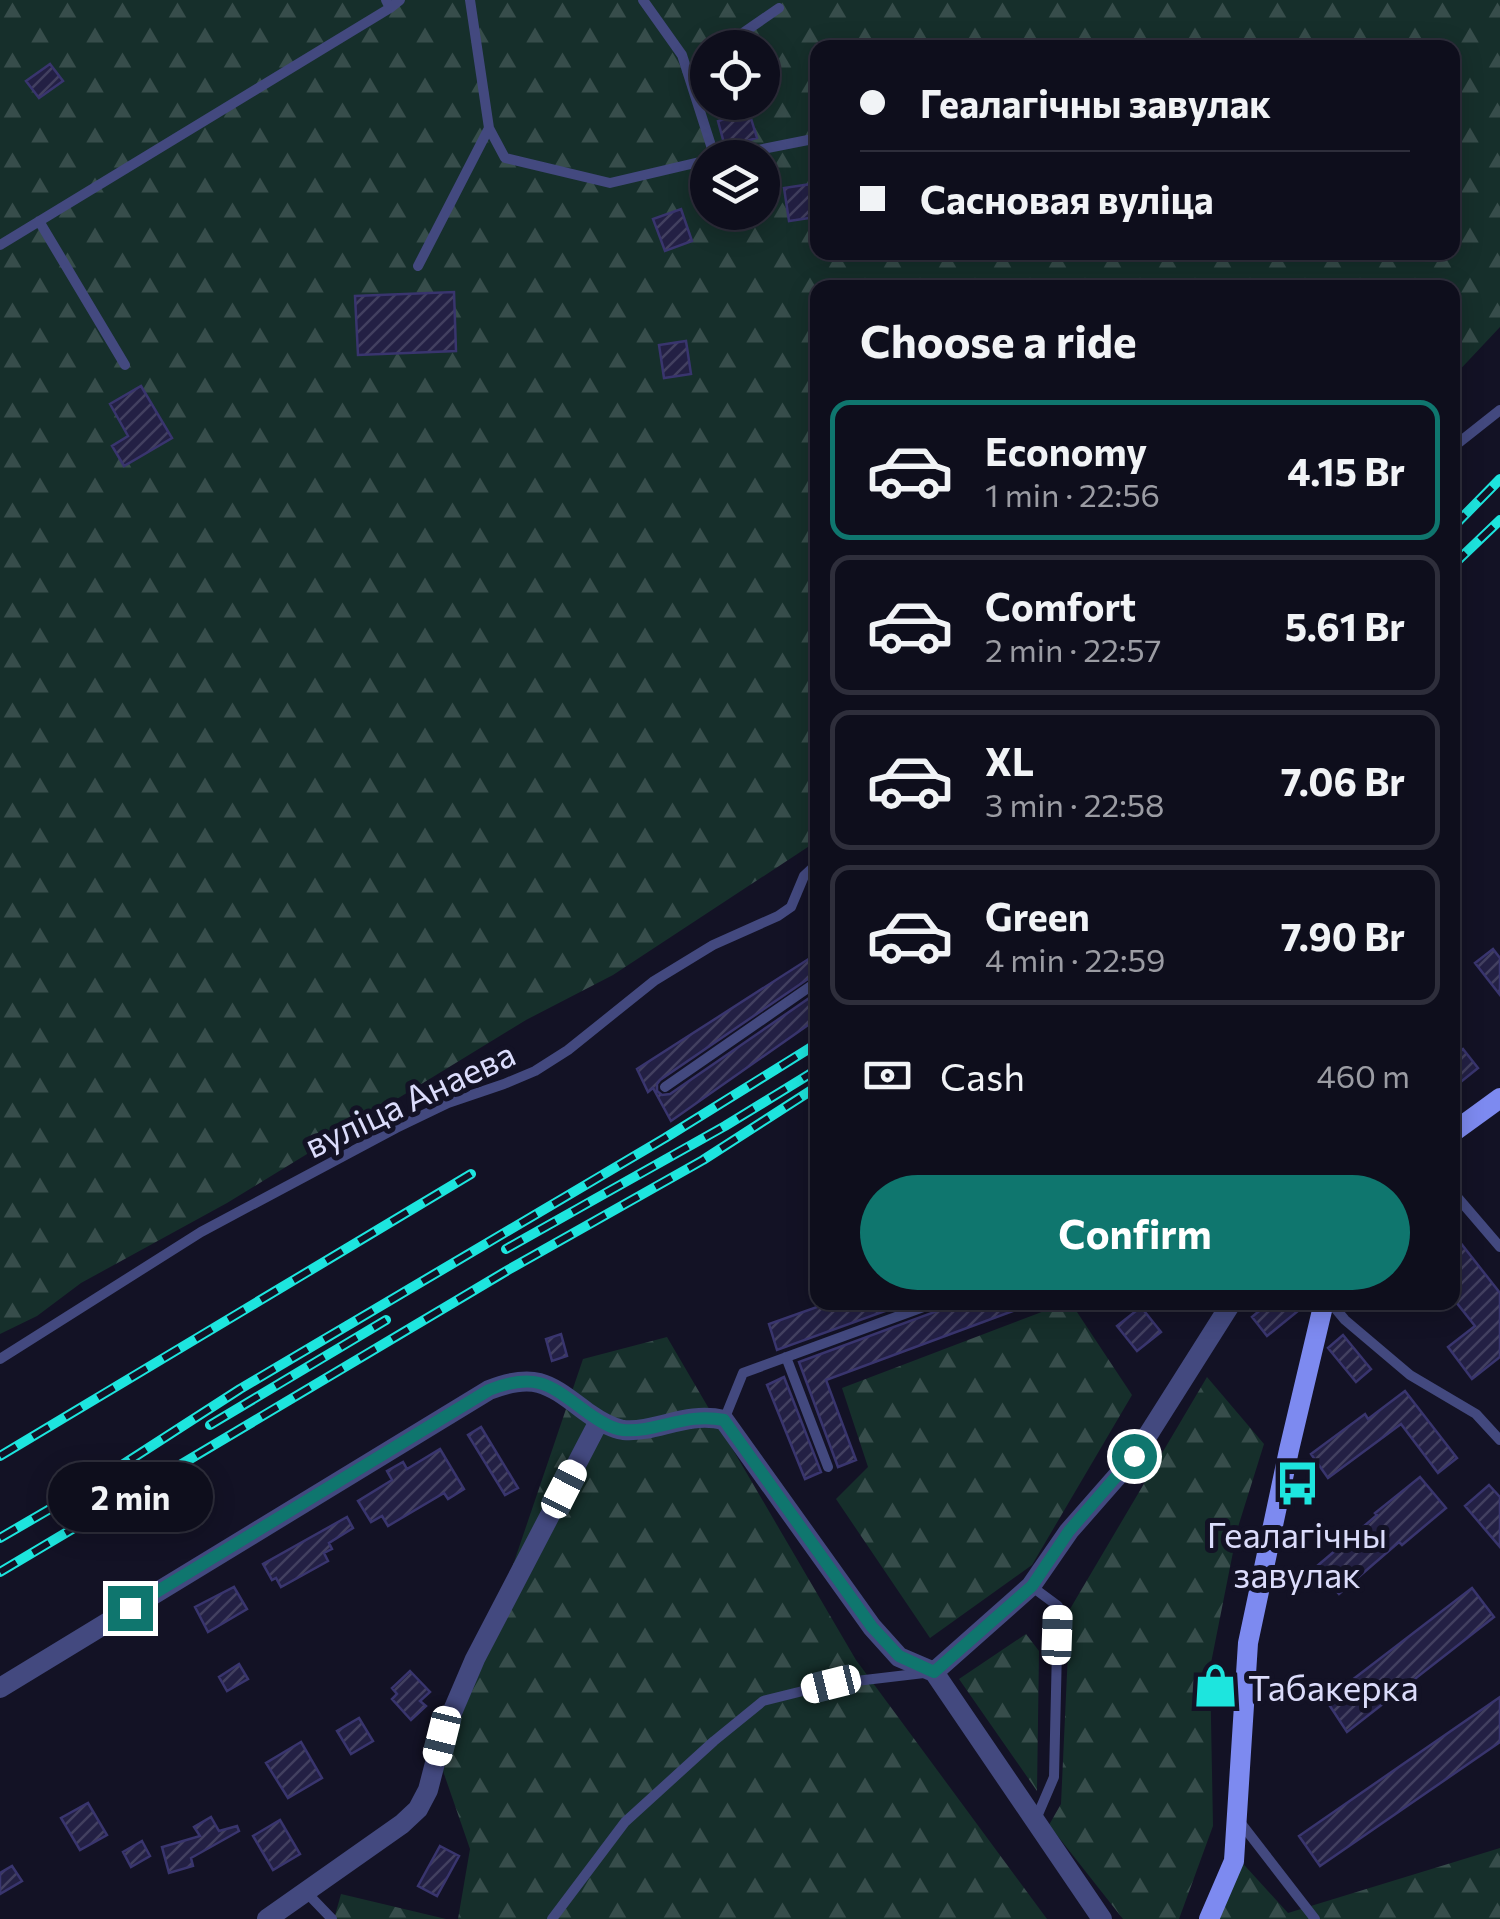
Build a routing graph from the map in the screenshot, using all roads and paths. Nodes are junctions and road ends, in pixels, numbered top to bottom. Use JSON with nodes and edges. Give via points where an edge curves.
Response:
{"nodes":[{"id":1,"x":400,"y":0,"type":"edge"},
{"id":2,"x":470,"y":0,"type":"edge"},
{"id":3,"x":643,"y":0,"type":"edge"},
{"id":4,"x":388,"y":4,"type":"edge"},
{"id":5,"x":779,"y":8,"type":"dead end"},
{"id":6,"x":747,"y":30,"type":"edge"},
{"id":7,"x":690,"y":68,"type":"edge"},
{"id":8,"x":686,"y":71,"type":"junction"},
{"id":9,"x":489,"y":128,"type":"junction"},
{"id":10,"x":711,"y":140,"type":"edge"},
{"id":11,"x":810,"y":140,"type":"edge"},
{"id":12,"x":780,"y":146,"type":"edge"},
{"id":13,"x":690,"y":164,"type":"edge"},
{"id":14,"x":39,"y":221,"type":"junction"},
{"id":15,"x":0,"y":244,"type":"edge"},
{"id":16,"x":418,"y":266,"type":"dead end"},
{"id":17,"x":125,"y":364,"type":"dead end"},
{"id":18,"x":1500,"y":410,"type":"edge"},
{"id":19,"x":1460,"y":442,"type":"edge"},
{"id":20,"x":810,"y":870,"type":"edge"},
{"id":21,"x":810,"y":988,"type":"edge"},
{"id":22,"x":665,"y":1088,"type":"dead end"},
{"id":23,"x":1500,"y":1098,"type":"edge"},
{"id":24,"x":1460,"y":1127,"type":"edge"},
{"id":25,"x":1460,"y":1200,"type":"edge"},
{"id":26,"x":1500,"y":1247,"type":"edge"},
{"id":27,"x":915,"y":1310,"type":"edge"},
{"id":28,"x":1227,"y":1310,"type":"edge"},
{"id":29,"x":1325,"y":1310,"type":"edge"},
{"id":30,"x":1335,"y":1310,"type":"edge"},
{"id":31,"x":786,"y":1357,"type":"junction"},
{"id":32,"x":0,"y":1359,"type":"edge"},
{"id":33,"x":724,"y":1420,"type":"junction"},
{"id":34,"x":599,"y":1421,"type":"junction"},
{"id":35,"x":1500,"y":1440,"type":"edge"},
{"id":36,"x":828,"y":1467,"type":"dead end"},
{"id":37,"x":1032,"y":1586,"type":"junction"},
{"id":38,"x":934,"y":1672,"type":"junction"},
{"id":39,"x":0,"y":1688,"type":"edge"},
{"id":40,"x":1236,"y":1817,"type":"junction"},
{"id":41,"x":1035,"y":1820,"type":"junction"},
{"id":42,"x":306,"y":1892,"type":"junction"},
{"id":43,"x":267,"y":1919,"type":"edge"},
{"id":44,"x":332,"y":1919,"type":"edge"},
{"id":45,"x":552,"y":1919,"type":"edge"},
{"id":46,"x":1102,"y":1919,"type":"edge"},
{"id":47,"x":1208,"y":1919,"type":"edge"},
{"id":48,"x":1314,"y":1919,"type":"edge"}],
"edges":[{"from":1,"to":4,"type":"lane"},
{"from":2,"to":9,"type":"lane"},
{"from":3,"to":8,"type":"lane"},
{"from":4,"to":14,"type":"lane"},
{"from":5,"to":6,"type":"lane"},
{"from":7,"to":8,"type":"lane"},
{"from":8,"to":10,"type":"lane"},
{"from":9,"to":13,"type":"lane","via":[[505,158],[610,183]]},
{"from":9,"to":16,"type":"lane"},
{"from":11,"to":12,"type":"lane"},
{"from":14,"to":15,"type":"lane"},
{"from":14,"to":17,"type":"lane"},
{"from":18,"to":19,"type":"lane"},
{"from":20,"to":32,"type":"lane","name":"вуліца Анаева","via":[[778,916],[654,980],[535,1071],[396,1128],[201,1232]]},
{"from":21,"to":22,"type":"lane"},
{"from":23,"to":24,"type":"street"},
{"from":25,"to":26,"type":"lane"},
{"from":27,"to":31,"type":"lane"},
{"from":28,"to":37,"type":"street","via":[[1134,1456]]},
{"from":29,"to":40,"type":"street","via":[[1248,1643]]},
{"from":30,"to":35,"type":"lane","via":[[1410,1375],[1476,1414]]},
{"from":31,"to":33,"type":"lane","via":[[743,1373]]},
{"from":31,"to":36,"type":"lane"},
{"from":33,"to":34,"type":"street","via":[[706,1416],[622,1430]]},
{"from":33,"to":38,"type":"street","via":[[872,1627],[899,1656]]},
{"from":34,"to":39,"type":"street","via":[[551,1386],[512,1381],[489,1390]]},
{"from":34,"to":42,"type":"street","via":[[476,1659],[418,1810]]},
{"from":37,"to":38,"type":"street"},
{"from":37,"to":41,"type":"lane","via":[[1058,1606],[1054,1777]]},
{"from":38,"to":41,"type":"street"},
{"from":38,"to":45,"type":"lane","via":[[831,1684],[763,1701],[625,1822]]},
{"from":40,"to":47,"type":"street","via":[[1234,1861]]},
{"from":40,"to":48,"type":"lane"},
{"from":41,"to":46,"type":"street"},
{"from":42,"to":43,"type":"street"},
{"from":42,"to":44,"type":"lane"}]}
